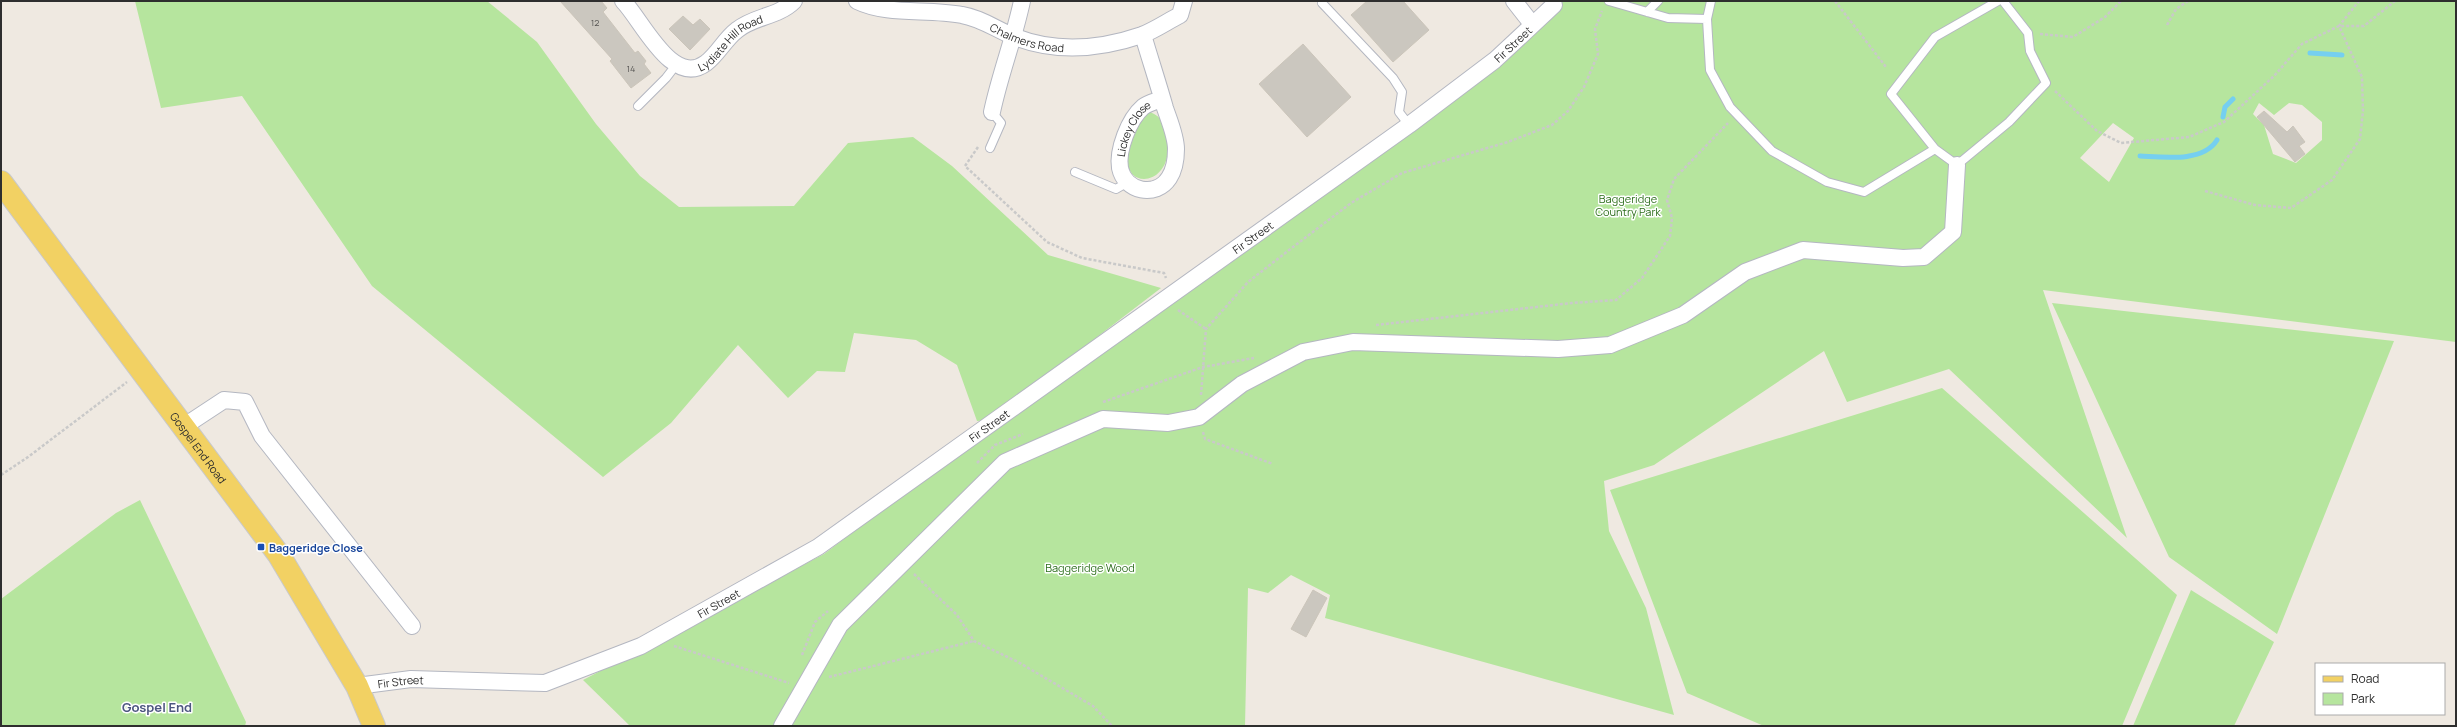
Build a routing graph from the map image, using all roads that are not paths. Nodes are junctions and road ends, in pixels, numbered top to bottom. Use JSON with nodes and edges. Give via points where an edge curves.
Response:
{"nodes":[{"id":1,"x":623,"y":1,"type":"edge"},
{"id":2,"x":794,"y":1,"type":"edge"},
{"id":3,"x":857,"y":1,"type":"edge"},
{"id":4,"x":1022,"y":1,"type":"edge"},
{"id":5,"x":1184,"y":1,"type":"edge"},
{"id":6,"x":1514,"y":1,"type":"edge"},
{"id":7,"x":1609,"y":1,"type":"edge"},
{"id":8,"x":1658,"y":1,"type":"edge"},
{"id":9,"x":1711,"y":1,"type":"edge"},
{"id":10,"x":1998,"y":1,"type":"edge"},
{"id":11,"x":2003,"y":1,"type":"edge"},
{"id":12,"x":1322,"y":3,"type":"dead end"},
{"id":13,"x":1556,"y":3,"type":"edge"},
{"id":14,"x":1647,"y":12,"type":"junction"},
{"id":15,"x":1707,"y":18,"type":"junction"},
{"id":16,"x":1532,"y":24,"type":"junction"},
{"id":17,"x":1143,"y":35,"type":"junction"},
{"id":18,"x":1014,"y":37,"type":"junction"},
{"id":19,"x":676,"y":64,"type":"junction"},
{"id":20,"x":1162,"y":99,"type":"junction"},
{"id":21,"x":638,"y":106,"type":"dead end"},
{"id":22,"x":992,"y":112,"type":"joint"},
{"id":23,"x":1408,"y":125,"type":"junction"},
{"id":24,"x":990,"y":148,"type":"dead end"},
{"id":25,"x":1935,"y":149,"type":"junction"},
{"id":26,"x":1957,"y":165,"type":"junction"},
{"id":27,"x":1075,"y":172,"type":"dead end"},
{"id":28,"x":1,"y":182,"type":"edge"},
{"id":29,"x":1128,"y":182,"type":"junction"},
{"id":30,"x":183,"y":427,"type":"junction"},
{"id":31,"x":412,"y":626,"type":"dead end"},
{"id":32,"x":357,"y":686,"type":"junction"},
{"id":33,"x":374,"y":726,"type":"edge"},
{"id":34,"x":782,"y":726,"type":"edge"}],
"edges":[{"from":1,"to":19,"type":"street","name":"Lydiate Hill Road","via":[[665,55]]},
{"from":2,"to":19,"type":"street","name":"Lydiate Hill Road","via":[[785,10],[738,28],[707,63],[694,70],[681,68]]},
{"from":3,"to":18,"type":"street","name":"Chalmers Road","via":[[886,9],[963,15]]},
{"from":4,"to":18,"type":"street"},
{"from":5,"to":17,"type":"street","name":"Chalmers Road","via":[[1180,15]]},
{"from":6,"to":16,"type":"street"},
{"from":7,"to":14,"type":"lane"},
{"from":8,"to":14,"type":"lane"},
{"from":9,"to":15,"type":"lane"},
{"from":10,"to":25,"type":"lane","via":[[1935,37],[1891,94]]},
{"from":11,"to":26,"type":"lane","via":[[2028,33],[2030,51],[2046,83],[2009,122]]},
{"from":12,"to":23,"type":"lane","via":[[1393,78],[1402,92],[1399,112]]},
{"from":13,"to":16,"type":"street","name":"Fir Street"},
{"from":14,"to":15,"type":"lane","via":[[1668,18]]},
{"from":15,"to":25,"type":"lane","via":[[1710,70],[1730,107],[1772,151],[1827,182],[1864,192]]},
{"from":16,"to":23,"type":"street","name":"Fir Street","via":[[1495,60]]},
{"from":17,"to":18,"type":"street","name":"Chalmers Road","via":[[1085,48],[1046,47]]},
{"from":17,"to":20,"type":"street","name":"Lickey Close"},
{"from":18,"to":22,"type":"street","via":[[1001,72]]},
{"from":19,"to":21,"type":"lane"},
{"from":20,"to":29,"type":"street","name":"Lickey Close","via":[[1144,106],[1133,118],[1122,150],[1120,168]]},
{"from":20,"to":29,"type":"street","name":"Lickey Close","via":[[1176,147],[1175,166],[1169,179],[1158,188],[1147,191],[1135,188]]},
{"from":22,"to":24,"type":"lane","via":[[1001,123]]},
{"from":23,"to":32,"type":"street","name":"Fir Street","via":[[818,547],[653,640],[546,683],[411,679]]},
{"from":25,"to":26,"type":"lane"},
{"from":26,"to":34,"type":"street","via":[[1953,232],[1924,257],[1903,258],[1803,250],[1745,272],[1683,315],[1610,345],[1558,349],[1353,342],[1303,352],[1242,384],[1199,417],[1168,423],[1103,419],[1005,462],[840,625]]},
{"from":27,"to":29,"type":"lane","via":[[1116,189]]},
{"from":28,"to":30,"type":"main road","name":"Gospel End Road"},
{"from":30,"to":31,"type":"street","via":[[224,400],[245,402],[262,436]]},
{"from":30,"to":32,"type":"main road","name":"Gospel End Road","via":[[279,555]]},
{"from":32,"to":33,"type":"main road","name":"Gospel End Road"}]}
